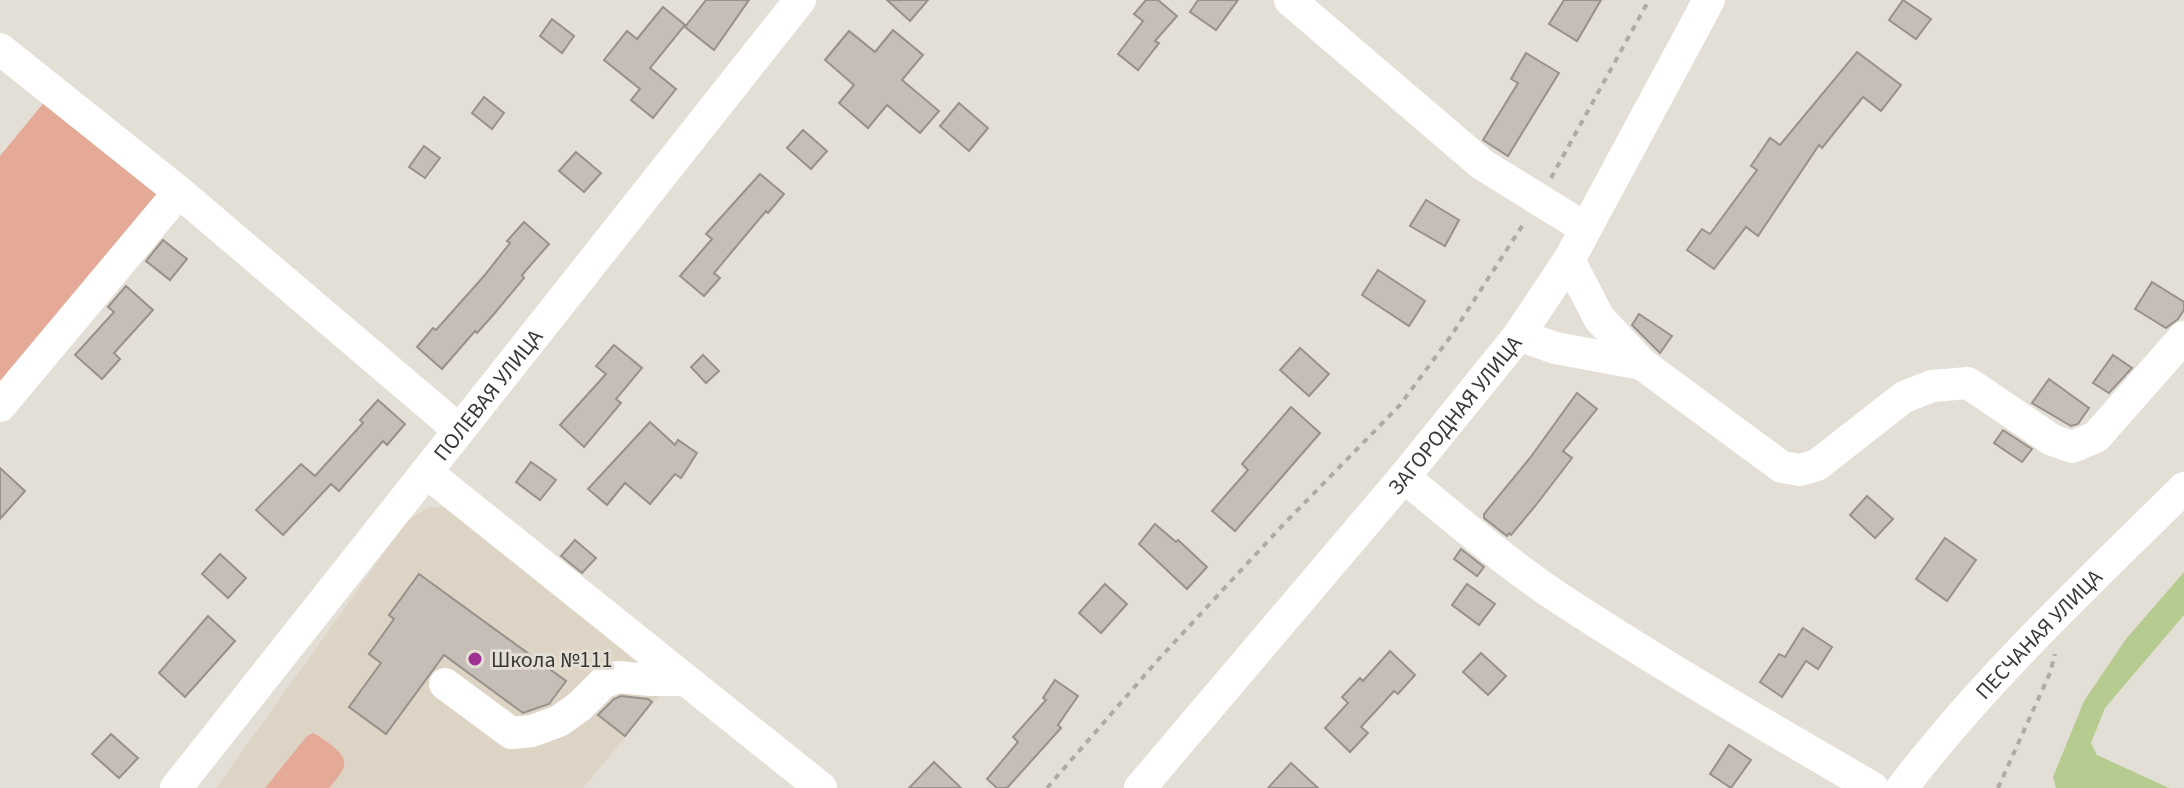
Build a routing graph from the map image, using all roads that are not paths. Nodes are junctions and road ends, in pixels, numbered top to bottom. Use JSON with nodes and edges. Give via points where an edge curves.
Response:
{"nodes":[{"id":1,"x":800,"y":0,"type":"edge"},
{"id":2,"x":1290,"y":0,"type":"edge"},
{"id":3,"x":1709,"y":0,"type":"edge"},
{"id":4,"x":0,"y":49,"type":"edge"},
{"id":5,"x":179,"y":192,"type":"junction"},
{"id":6,"x":1585,"y":228,"type":"junction"},
{"id":7,"x":1569,"y":260,"type":"junction"},
{"id":8,"x":1519,"y":335,"type":"junction"},
{"id":9,"x":2184,"y":337,"type":"edge"},
{"id":10,"x":1642,"y":364,"type":"junction"},
{"id":11,"x":0,"y":406,"type":"edge"},
{"id":12,"x":459,"y":430,"type":"junction"},
{"id":13,"x":426,"y":472,"type":"junction"},
{"id":14,"x":1404,"y":477,"type":"junction"},
{"id":15,"x":2184,"y":488,"type":"edge"},
{"id":16,"x":685,"y":680,"type":"junction"},
{"id":17,"x":445,"y":684,"type":"dead end"},
{"id":18,"x":176,"y":788,"type":"edge"},
{"id":19,"x":821,"y":788,"type":"edge"},
{"id":20,"x":1140,"y":788,"type":"edge"},
{"id":21,"x":1873,"y":788,"type":"edge"},
{"id":22,"x":1902,"y":788,"type":"edge"}],
"edges":[{"from":1,"to":12,"type":"street","name":"ПОЛЕВАЯ УЛИЦА"},
{"from":2,"to":6,"type":"street","via":[[1483,165]]},
{"from":3,"to":6,"type":"street","name":"ЗАГОРОДНАЯ УЛИЦА"},
{"from":4,"to":5,"type":"street"},
{"from":5,"to":11,"type":"street"},
{"from":5,"to":12,"type":"street"},
{"from":6,"to":7,"type":"street","name":"ЗАГОРОДНАЯ УЛИЦА"},
{"from":7,"to":8,"type":"street","name":"ЗАГОРОДНАЯ УЛИЦА"},
{"from":7,"to":10,"type":"street","via":[[1599,318]]},
{"from":8,"to":10,"type":"street","via":[[1555,348]]},
{"from":8,"to":14,"type":"street","name":"ЗАГОРОДНАЯ УЛИЦА"},
{"from":9,"to":10,"type":"street","via":[[2096,437],[2072,447],[2052,440],[1968,383],[1932,386],[1904,397],[1817,465],[1800,470],[1782,467],[1761,454]]},
{"from":12,"to":13,"type":"street","name":"ПОЛЕВАЯ УЛИЦА"},
{"from":13,"to":16,"type":"street"},
{"from":13,"to":18,"type":"street","name":"ПОЛЕВАЯ УЛИЦА"},
{"from":14,"to":20,"type":"street","name":"ЗАГОРОДНАЯ УЛИЦА"},
{"from":14,"to":21,"type":"street","via":[[1561,599]]},
{"from":15,"to":22,"type":"street","name":"ПЕСЧАНАЯ УЛИЦА","via":[[1939,739]]},
{"from":16,"to":17,"type":"street","via":[[618,677],[603,683],[559,721],[511,733]]},
{"from":16,"to":19,"type":"street"}]}
